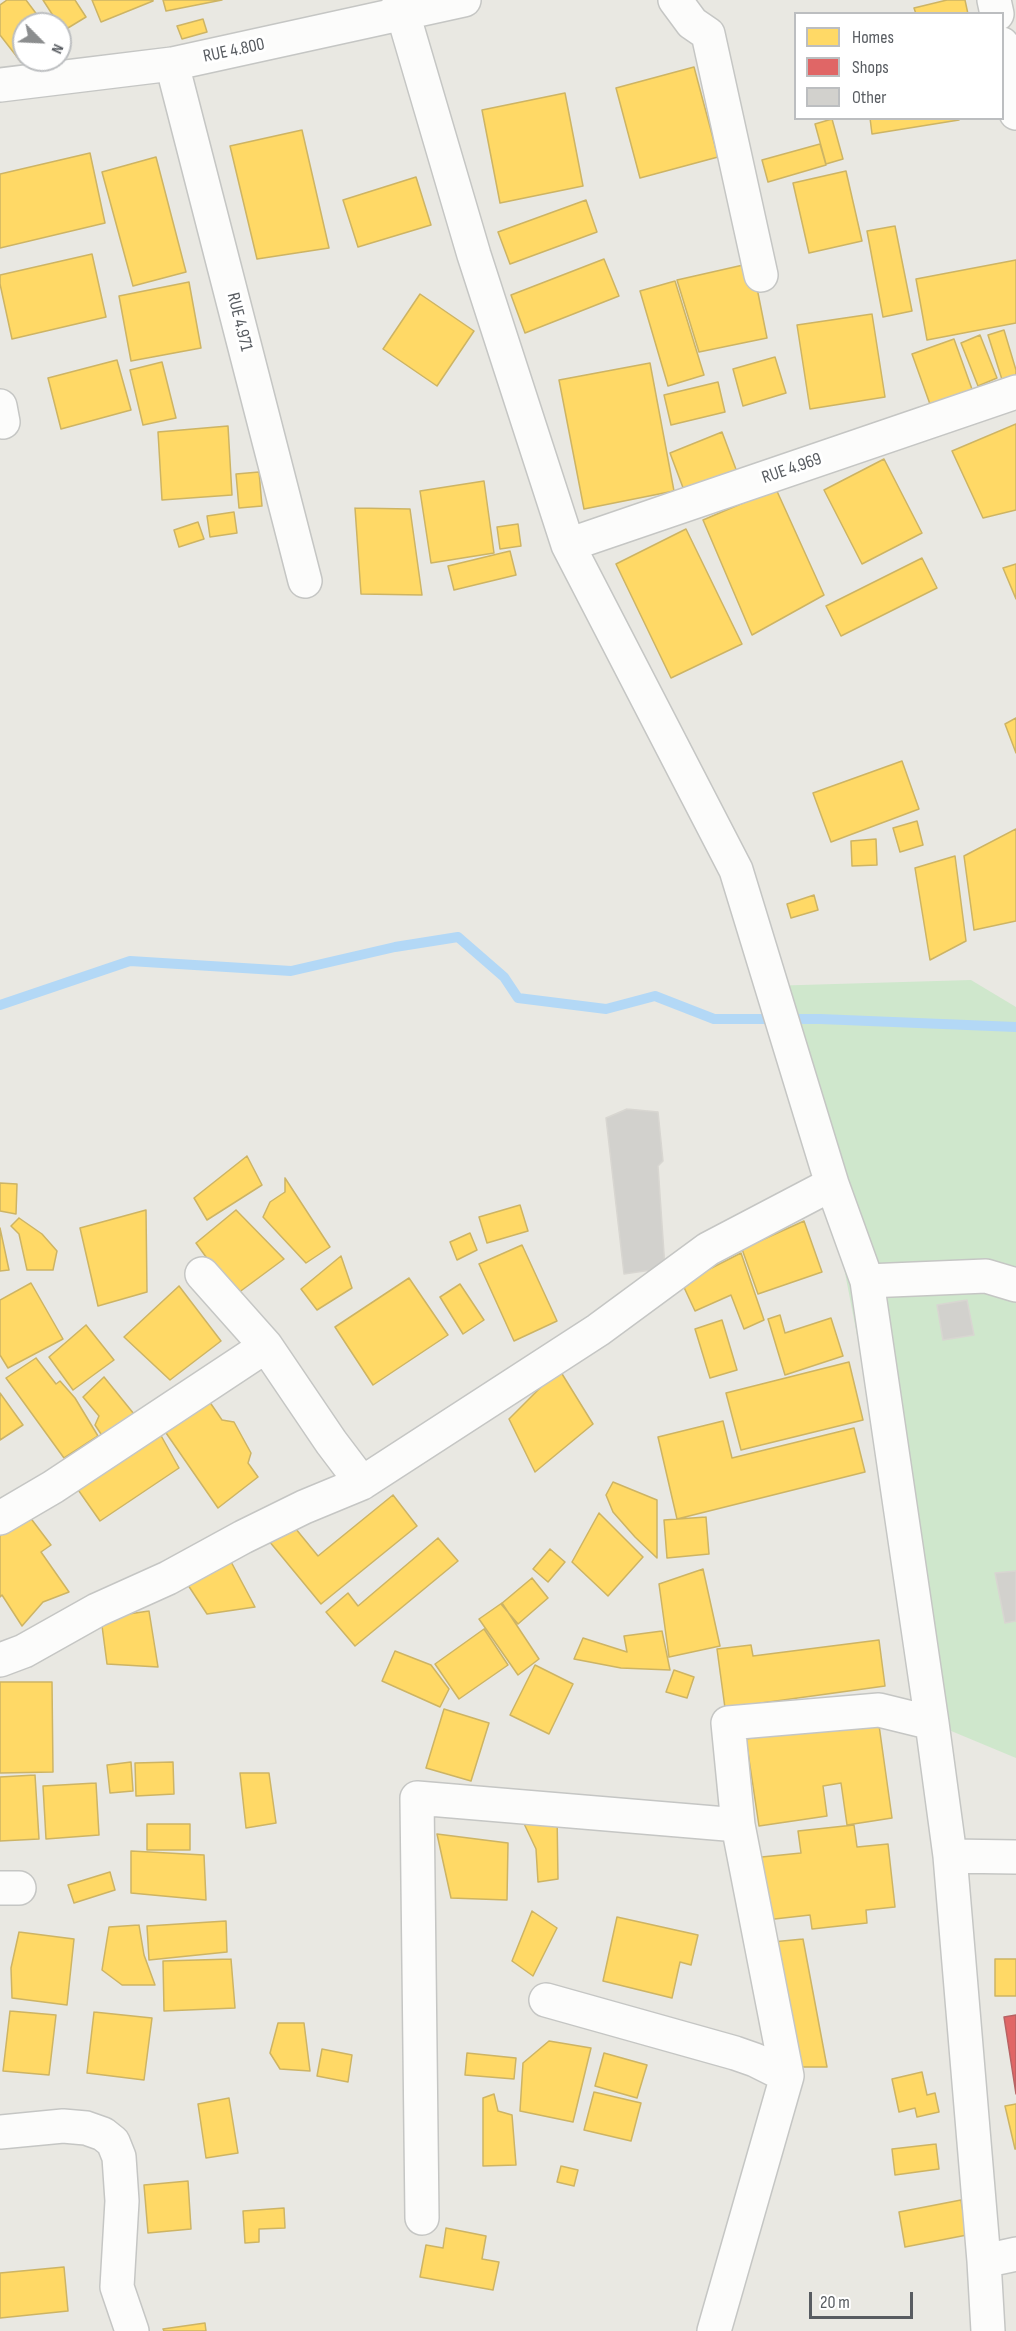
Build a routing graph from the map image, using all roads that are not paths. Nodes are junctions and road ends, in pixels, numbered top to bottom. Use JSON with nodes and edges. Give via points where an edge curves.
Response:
{"nodes":[{"id":1,"x":464,"y":0,"type":"edge"},
{"id":2,"x":675,"y":0,"type":"edge"},
{"id":3,"x":401,"y":7,"type":"edge"},
{"id":4,"x":1004,"y":54,"type":"edge"},
{"id":5,"x":172,"y":64,"type":"junction"},
{"id":6,"x":0,"y":85,"type":"edge"},
{"id":7,"x":1016,"y":113,"type":"edge"},
{"id":8,"x":761,"y":275,"type":"dead end"},
{"id":9,"x":1016,"y":392,"type":"edge"},
{"id":10,"x":568,"y":545,"type":"junction"},
{"id":11,"x":305,"y":581,"type":"dead end"},
{"id":12,"x":832,"y":1184,"type":"junction"},
{"id":13,"x":202,"y":1274,"type":"dead end"},
{"id":14,"x":867,"y":1281,"type":"junction"},
{"id":15,"x":1016,"y":1284,"type":"edge"},
{"id":16,"x":266,"y":1346,"type":"junction"},
{"id":17,"x":362,"y":1483,"type":"junction"},
{"id":18,"x":0,"y":1518,"type":"edge"},
{"id":19,"x":0,"y":1660,"type":"edge"},
{"id":20,"x":933,"y":1723,"type":"junction"},
{"id":21,"x":738,"y":1825,"type":"junction"},
{"id":22,"x":950,"y":1856,"type":"junction"},
{"id":23,"x":1016,"y":1857,"type":"edge"},
{"id":24,"x":546,"y":2000,"type":"dead end"},
{"id":25,"x":788,"y":2076,"type":"junction"},
{"id":26,"x":0,"y":2132,"type":"edge"},
{"id":27,"x":422,"y":2218,"type":"dead end"},
{"id":28,"x":1016,"y":2254,"type":"edge"},
{"id":29,"x":984,"y":2261,"type":"junction"},
{"id":30,"x":132,"y":2331,"type":"edge"},
{"id":31,"x":714,"y":2331,"type":"edge"},
{"id":32,"x":988,"y":2331,"type":"edge"}],
"edges":[{"from":1,"to":3,"type":"street","name":"RUE 4.800"},
{"from":2,"to":8,"type":"street","via":[[692,23],[708,34]]},
{"from":3,"to":5,"type":"street","name":"RUE 4.800"},
{"from":3,"to":10,"type":"street","via":[[474,255]]},
{"from":4,"to":7,"type":"street"},
{"from":5,"to":6,"type":"street","name":"RUE 4.800"},
{"from":5,"to":11,"type":"street","name":"RUE 4.971"},
{"from":9,"to":10,"type":"street","name":"RUE 4.969"},
{"from":10,"to":12,"type":"street","via":[[736,870]]},
{"from":12,"to":14,"type":"street"},
{"from":12,"to":17,"type":"street","via":[[708,1249],[598,1330]]},
{"from":13,"to":16,"type":"street"},
{"from":14,"to":15,"type":"street","via":[[986,1276]]},
{"from":14,"to":20,"type":"street"},
{"from":16,"to":17,"type":"street"},
{"from":16,"to":18,"type":"street"},
{"from":17,"to":19,"type":"street","via":[[263,1527]]},
{"from":20,"to":21,"type":"street","via":[[879,1710],[728,1723]]},
{"from":20,"to":22,"type":"street"},
{"from":21,"to":25,"type":"street"},
{"from":21,"to":27,"type":"street","via":[[417,1798]]},
{"from":22,"to":23,"type":"street"},
{"from":22,"to":29,"type":"street"},
{"from":24,"to":25,"type":"street","via":[[735,2053]]},
{"from":25,"to":31,"type":"street"},
{"from":26,"to":30,"type":"street","via":[[63,2126],[86,2128],[113,2142],[119,2157],[122,2201],[117,2287]]},
{"from":28,"to":29,"type":"street"},
{"from":29,"to":32,"type":"street"}]}
